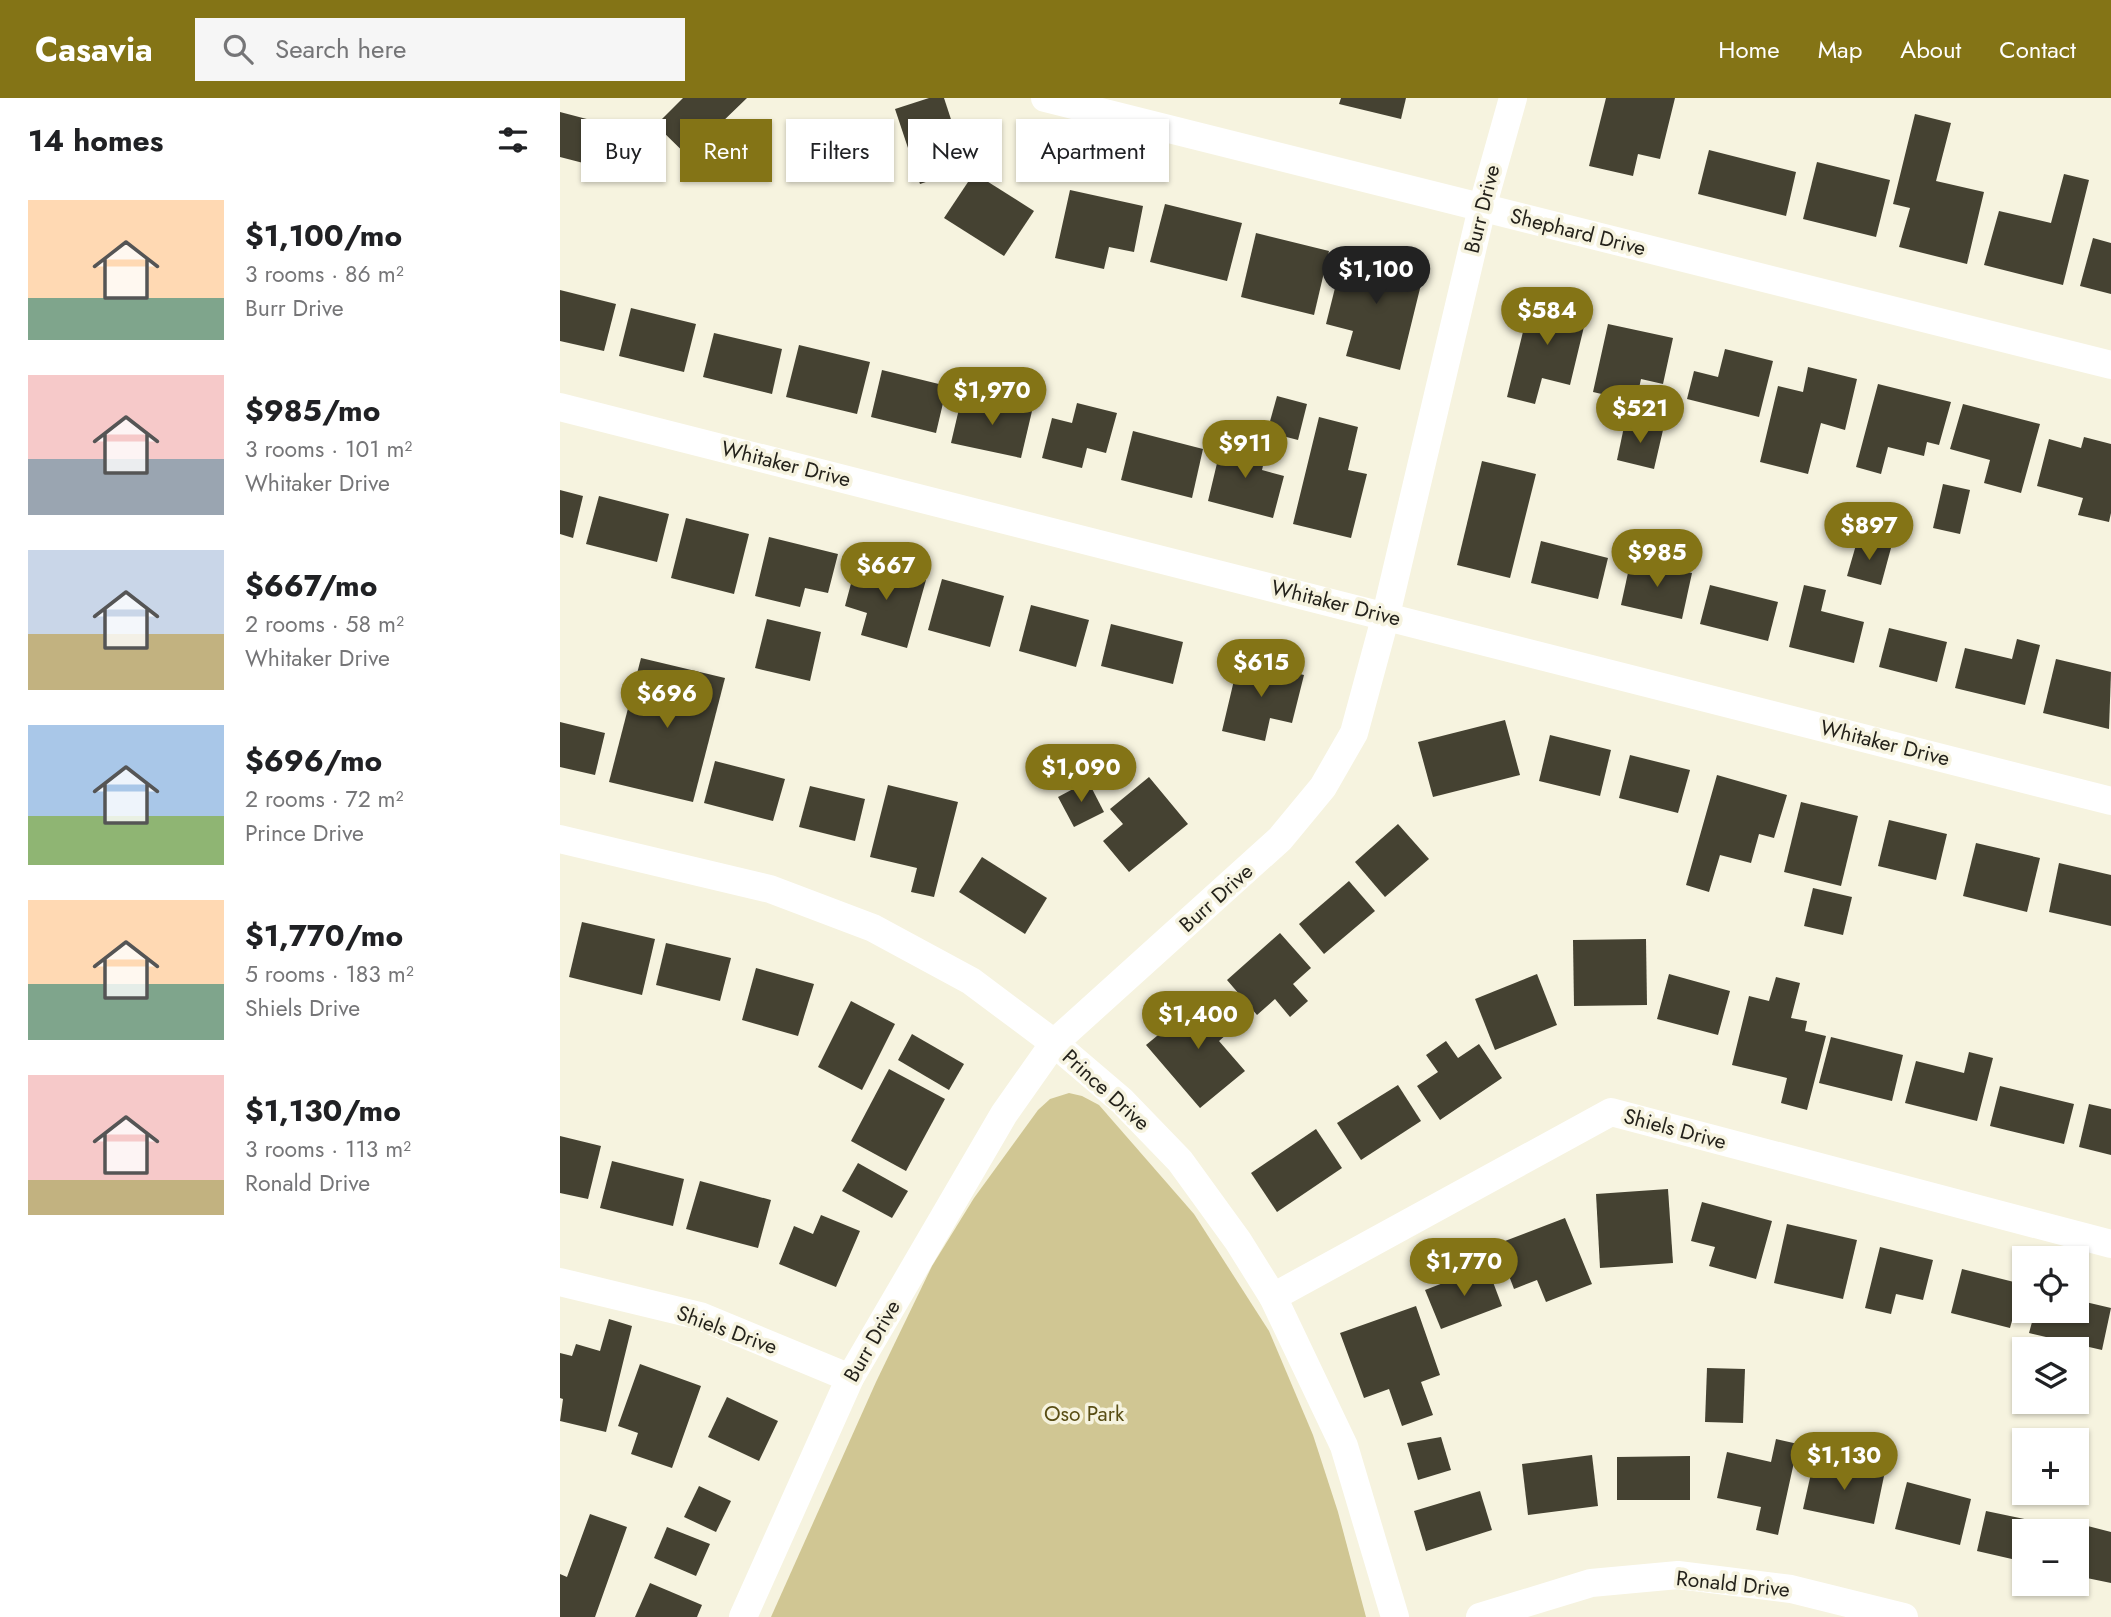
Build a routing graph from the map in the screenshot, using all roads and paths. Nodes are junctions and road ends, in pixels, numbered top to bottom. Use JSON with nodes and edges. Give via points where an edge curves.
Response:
{"nodes":[{"id":1,"x":1045,"y":98,"type":"edge"},
{"id":2,"x":1513,"y":98,"type":"edge"},
{"id":3,"x":1482,"y":208,"type":"junction"},
{"id":4,"x":2111,"y":365,"type":"edge"},
{"id":5,"x":560,"y":407,"type":"edge"},
{"id":6,"x":1386,"y":615,"type":"junction"},
{"id":7,"x":2111,"y":801,"type":"edge"},
{"id":8,"x":560,"y":839,"type":"edge"},
{"id":9,"x":1055,"y":1043,"type":"junction"},
{"id":10,"x":2111,"y":1244,"type":"edge"},
{"id":11,"x":560,"y":1282,"type":"edge"},
{"id":12,"x":1273,"y":1297,"type":"junction"},
{"id":13,"x":850,"y":1378,"type":"junction"},
{"id":14,"x":743,"y":1617,"type":"edge"},
{"id":15,"x":1395,"y":1617,"type":"edge"},
{"id":16,"x":1480,"y":1617,"type":"edge"},
{"id":17,"x":1903,"y":1617,"type":"edge"}],
"edges":[{"from":1,"to":3,"type":"street","name":"Shephard Drive"},
{"from":2,"to":3,"type":"street","name":"Burr Drive"},
{"from":3,"to":4,"type":"street","name":"Shephard Drive"},
{"from":3,"to":6,"type":"street","name":"Burr Drive"},
{"from":5,"to":6,"type":"street","name":"Whitaker Drive"},
{"from":6,"to":7,"type":"street","name":"Whitaker Drive"},
{"from":6,"to":9,"type":"street","name":"Burr Drive","via":[[1354,733],[1323,787],[1280,839]]},
{"from":8,"to":9,"type":"street","name":"Prince Drive","via":[[771,889],[873,928],[971,981]]},
{"from":9,"to":12,"type":"street","name":"Prince Drive","via":[[1122,1101],[1180,1161]]},
{"from":9,"to":13,"type":"street","name":"Burr Drive","via":[[1003,1114]]},
{"from":10,"to":12,"type":"street","name":"Shiels Drive","via":[[1611,1112]]},
{"from":11,"to":13,"type":"street","name":"Shiels Drive","via":[[700,1316]]},
{"from":12,"to":15,"type":"street","name":"Prince Drive","via":[[1344,1446]]},
{"from":13,"to":14,"type":"street","name":"Burr Drive"},
{"from":16,"to":17,"type":"street","name":"Ronald Drive","via":[[1591,1583],[1678,1575],[1791,1589]]}]}
